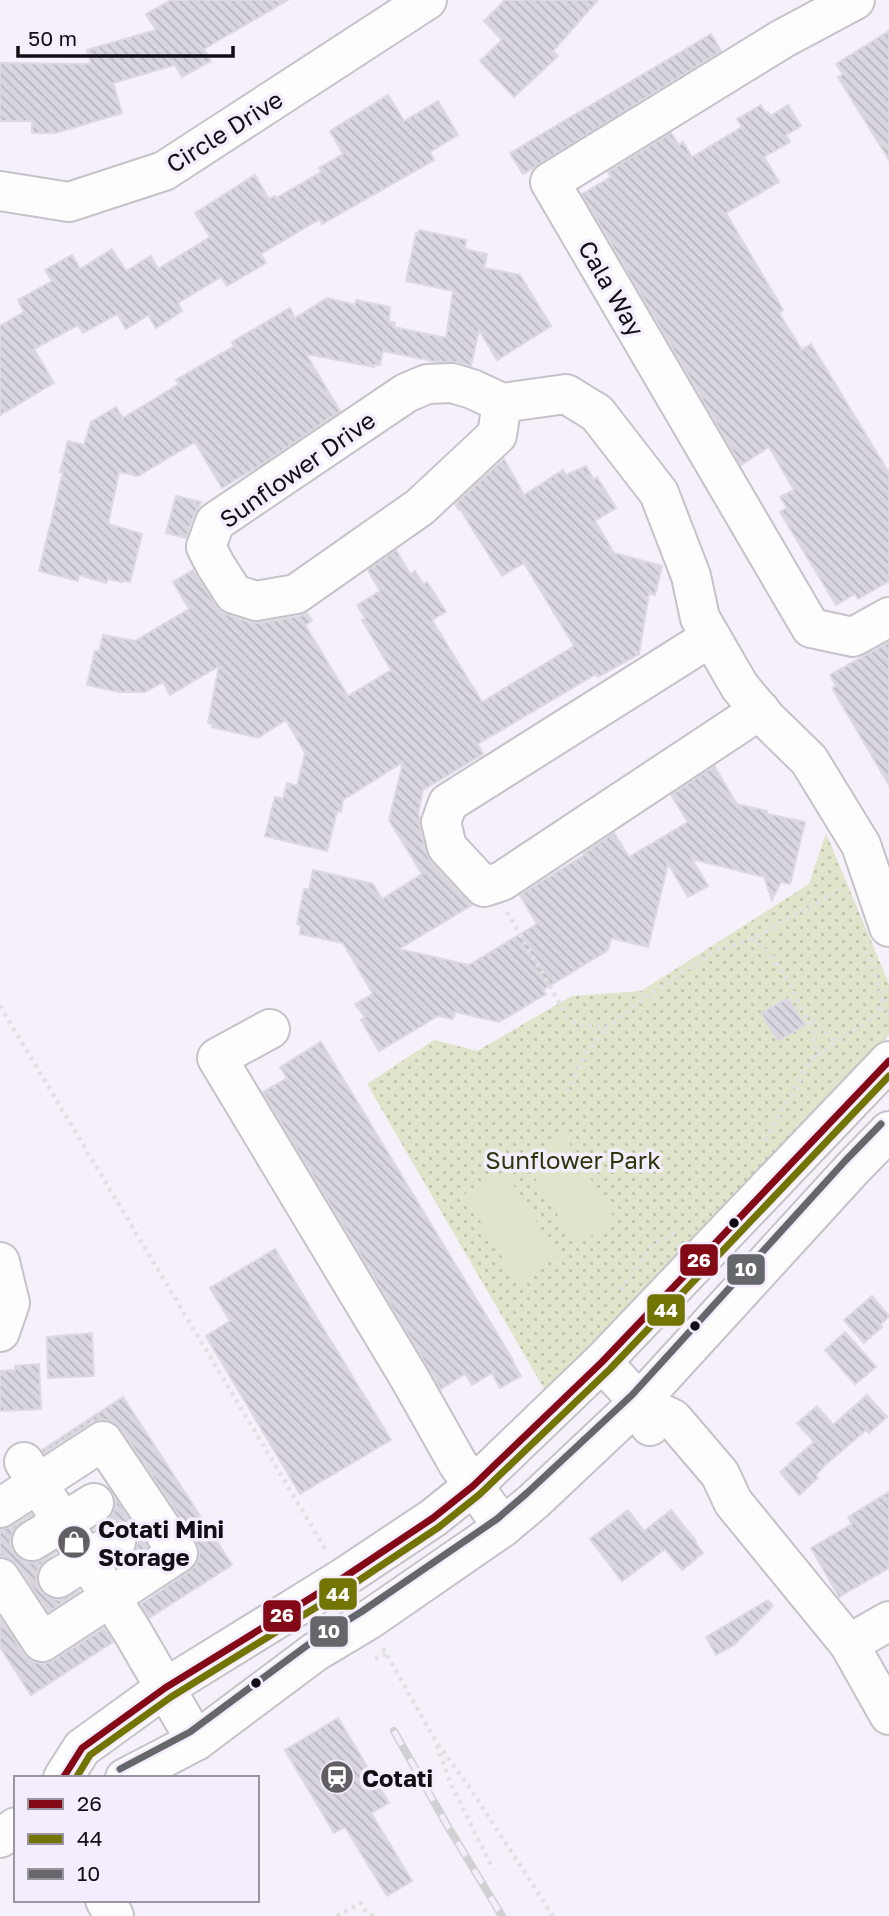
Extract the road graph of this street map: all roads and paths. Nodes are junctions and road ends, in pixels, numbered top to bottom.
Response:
1 (427, 0) edge
2 (855, 0) edge
3 (0, 191) edge
4 (502, 403) junction
5 (889, 617) edge
6 (711, 637) junction
7 (760, 710) junction
8 (838, 880) dead end
9 (493, 884) junction
10 (842, 890) junction
11 (846, 901) dead end
12 (876, 937) edge
13 (752, 939) junction
14 (0, 1006) edge
15 (879, 1009) junction
16 (803, 1011) junction
17 (889, 1013) edge
18 (606, 1028) junction
19 (270, 1029) dead end
20 (836, 1043) junction
21 (816, 1057) junction
22 (889, 1061) edge
23 (568, 1092) dead end
24 (889, 1131) edge
25 (763, 1142) dead end
26 (682, 1227) dead end
27 (0, 1262) edge
28 (615, 1299) dead end
29 (0, 1332) edge
30 (603, 1362) junction
31 (639, 1402) junction
32 (31, 1473) junction
33 (473, 1486) junction
34 (0, 1508) edge
35 (503, 1527) junction
36 (335, 1541) dead end
37 (334, 1563) junction
38 (0, 1578) edge
39 (110, 1597) junction
40 (367, 1621) junction
41 (889, 1621) edge
42 (849, 1644) junction
43 (386, 1654) junction
44 (374, 1659) dead end
45 (165, 1688) junction
46 (889, 1715) edge
47 (435, 1740) junction
48 (196, 1741) junction
49 (64, 1776) edge
50 (129, 1776) edge
51 (493, 1869) dead end
52 (337, 1916) edge
53 (374, 1916) edge
54 (553, 1916) edge

1 - 3 street, Circle Drive
2 - 5 street, Cala Way
4 - 4 street, Sunflower Drive
4 - 6 street
6 - 7 street
6 - 9 street
7 - 9 street
7 - 12 street
8 - 10 path
9 - 18 path
10 - 11 path
10 - 13 path
12 - 15 path
13 - 16 path
13 - 18 path
14 - 37 path
15 - 17 path
15 - 20 path
16 - 20 path
16 - 21 path
18 - 23 path
19 - 33 street
20 - 21 path
21 - 25 path
22 - 30 street
24 - 31 street
26 - 28 path
27 - 29 street
30 - 31 street
30 - 33 street
31 - 35 street
31 - 42 street
32 - 34 street
32 - 39 street
32 - 39 street
33 - 35 street
33 - 37 street
35 - 40 street
36 - 37 path
37 - 45 street
38 - 39 street
39 - 45 street
40 - 43 path
40 - 48 street
41 - 42 street
42 - 46 street
43 - 44 path
43 - 47 path
45 - 48 street
45 - 49 street
47 - 51 path
47 - 54 path
48 - 50 street
52 - 53 path

